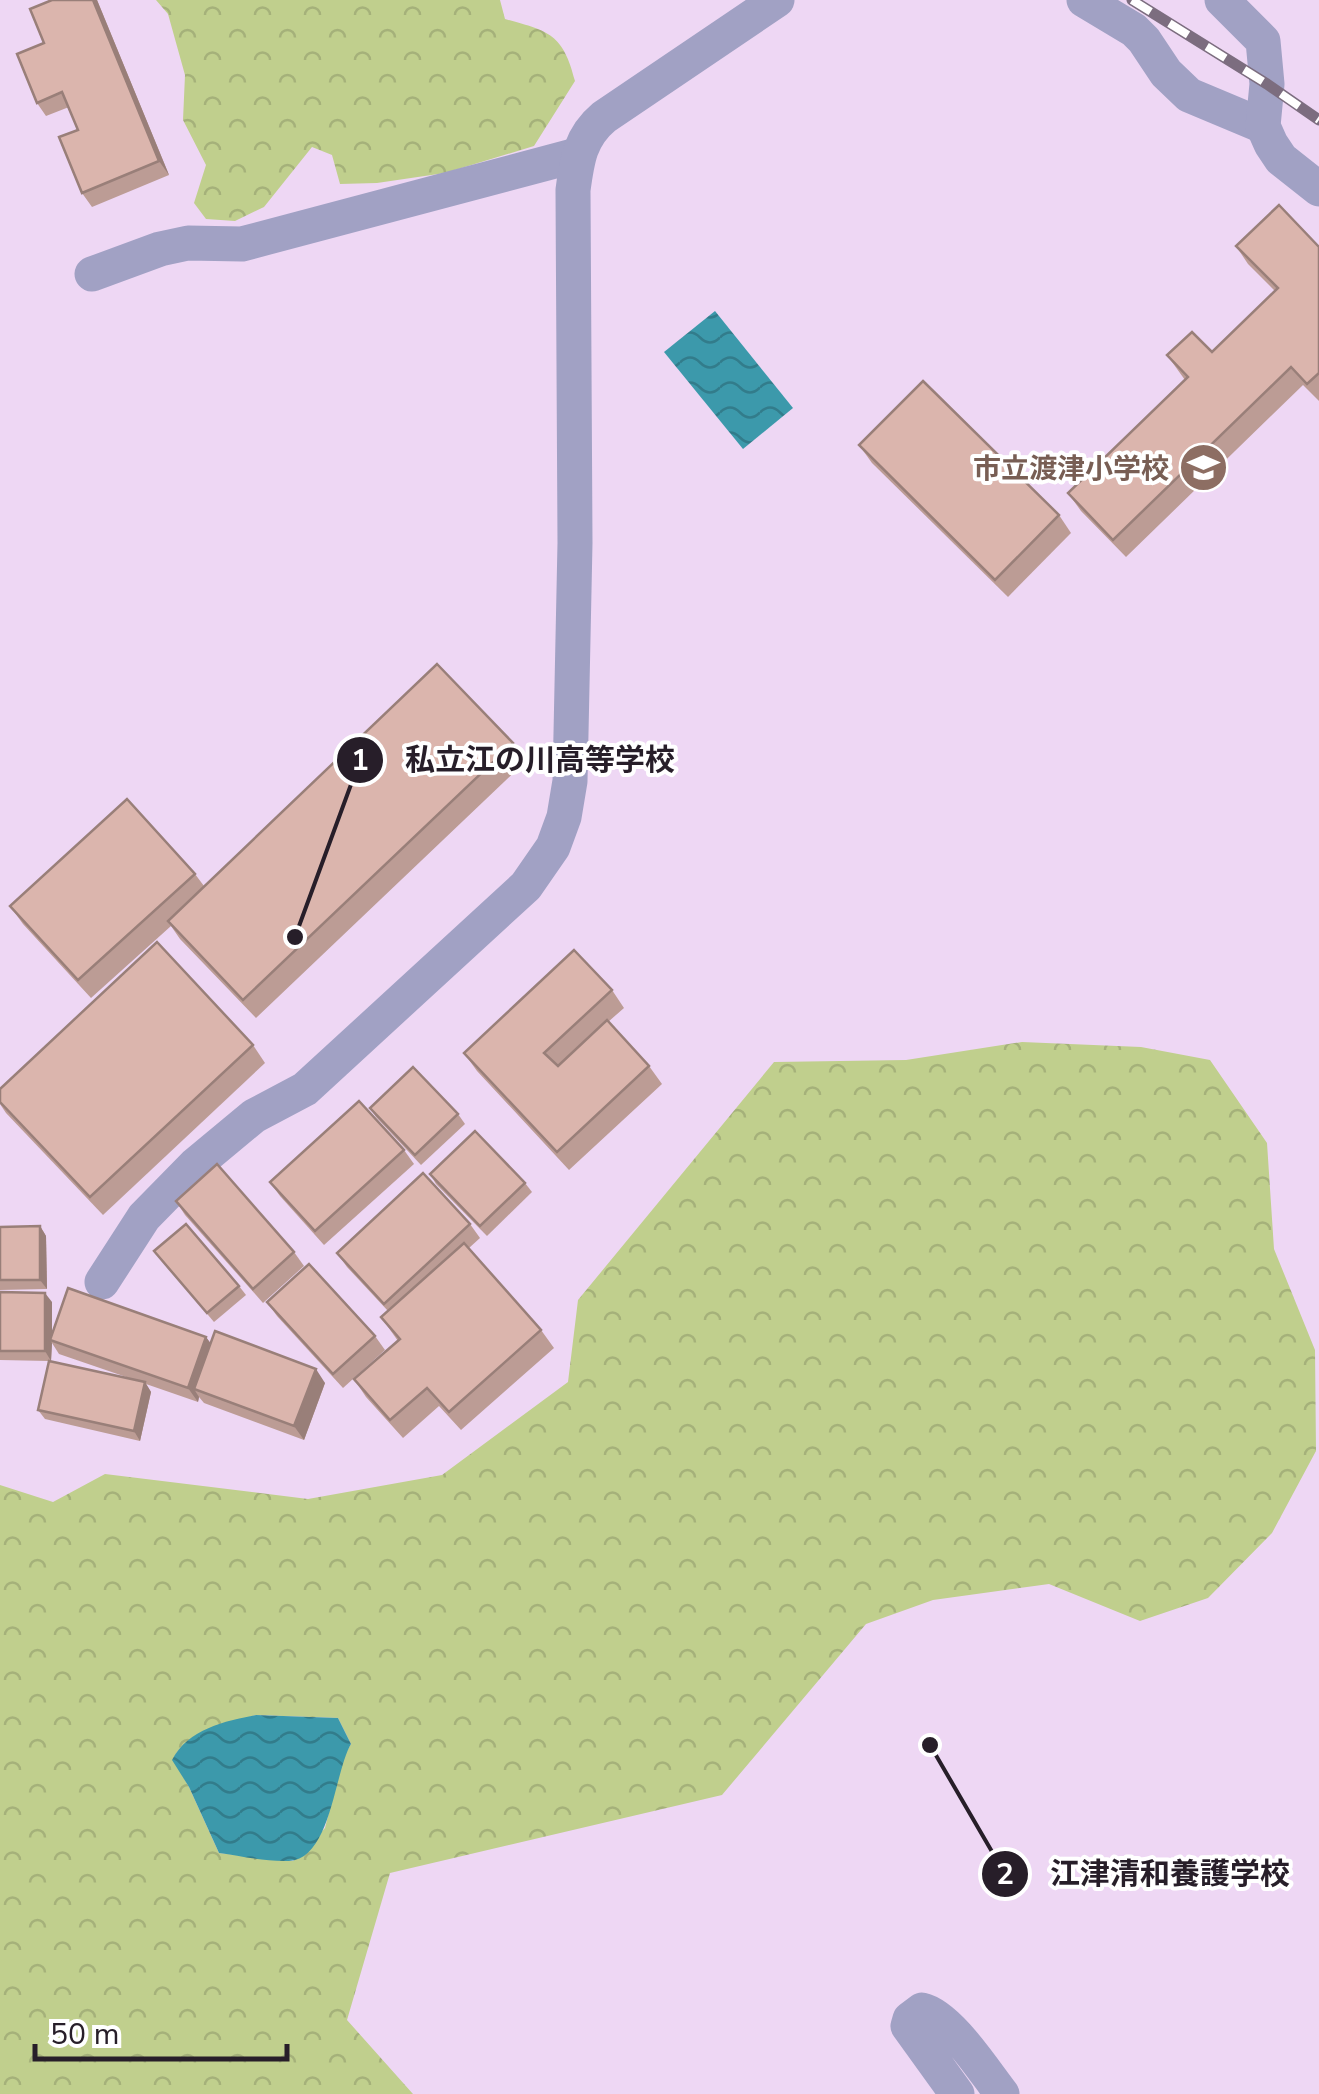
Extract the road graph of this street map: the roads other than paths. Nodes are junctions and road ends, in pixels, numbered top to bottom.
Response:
1 (777, 0) edge
2 (1084, 0) edge
3 (1222, 0) edge
4 (1264, 126) junction
5 (578, 155) junction
6 (1319, 189) edge
7 (92, 274) dead end
8 (102, 1282) dead end
9 (957, 2094) edge
10 (1002, 2094) edge

1 - 5 street
2 - 4 street
3 - 4 street
4 - 6 street
5 - 7 street
5 - 8 street
9 - 10 street

